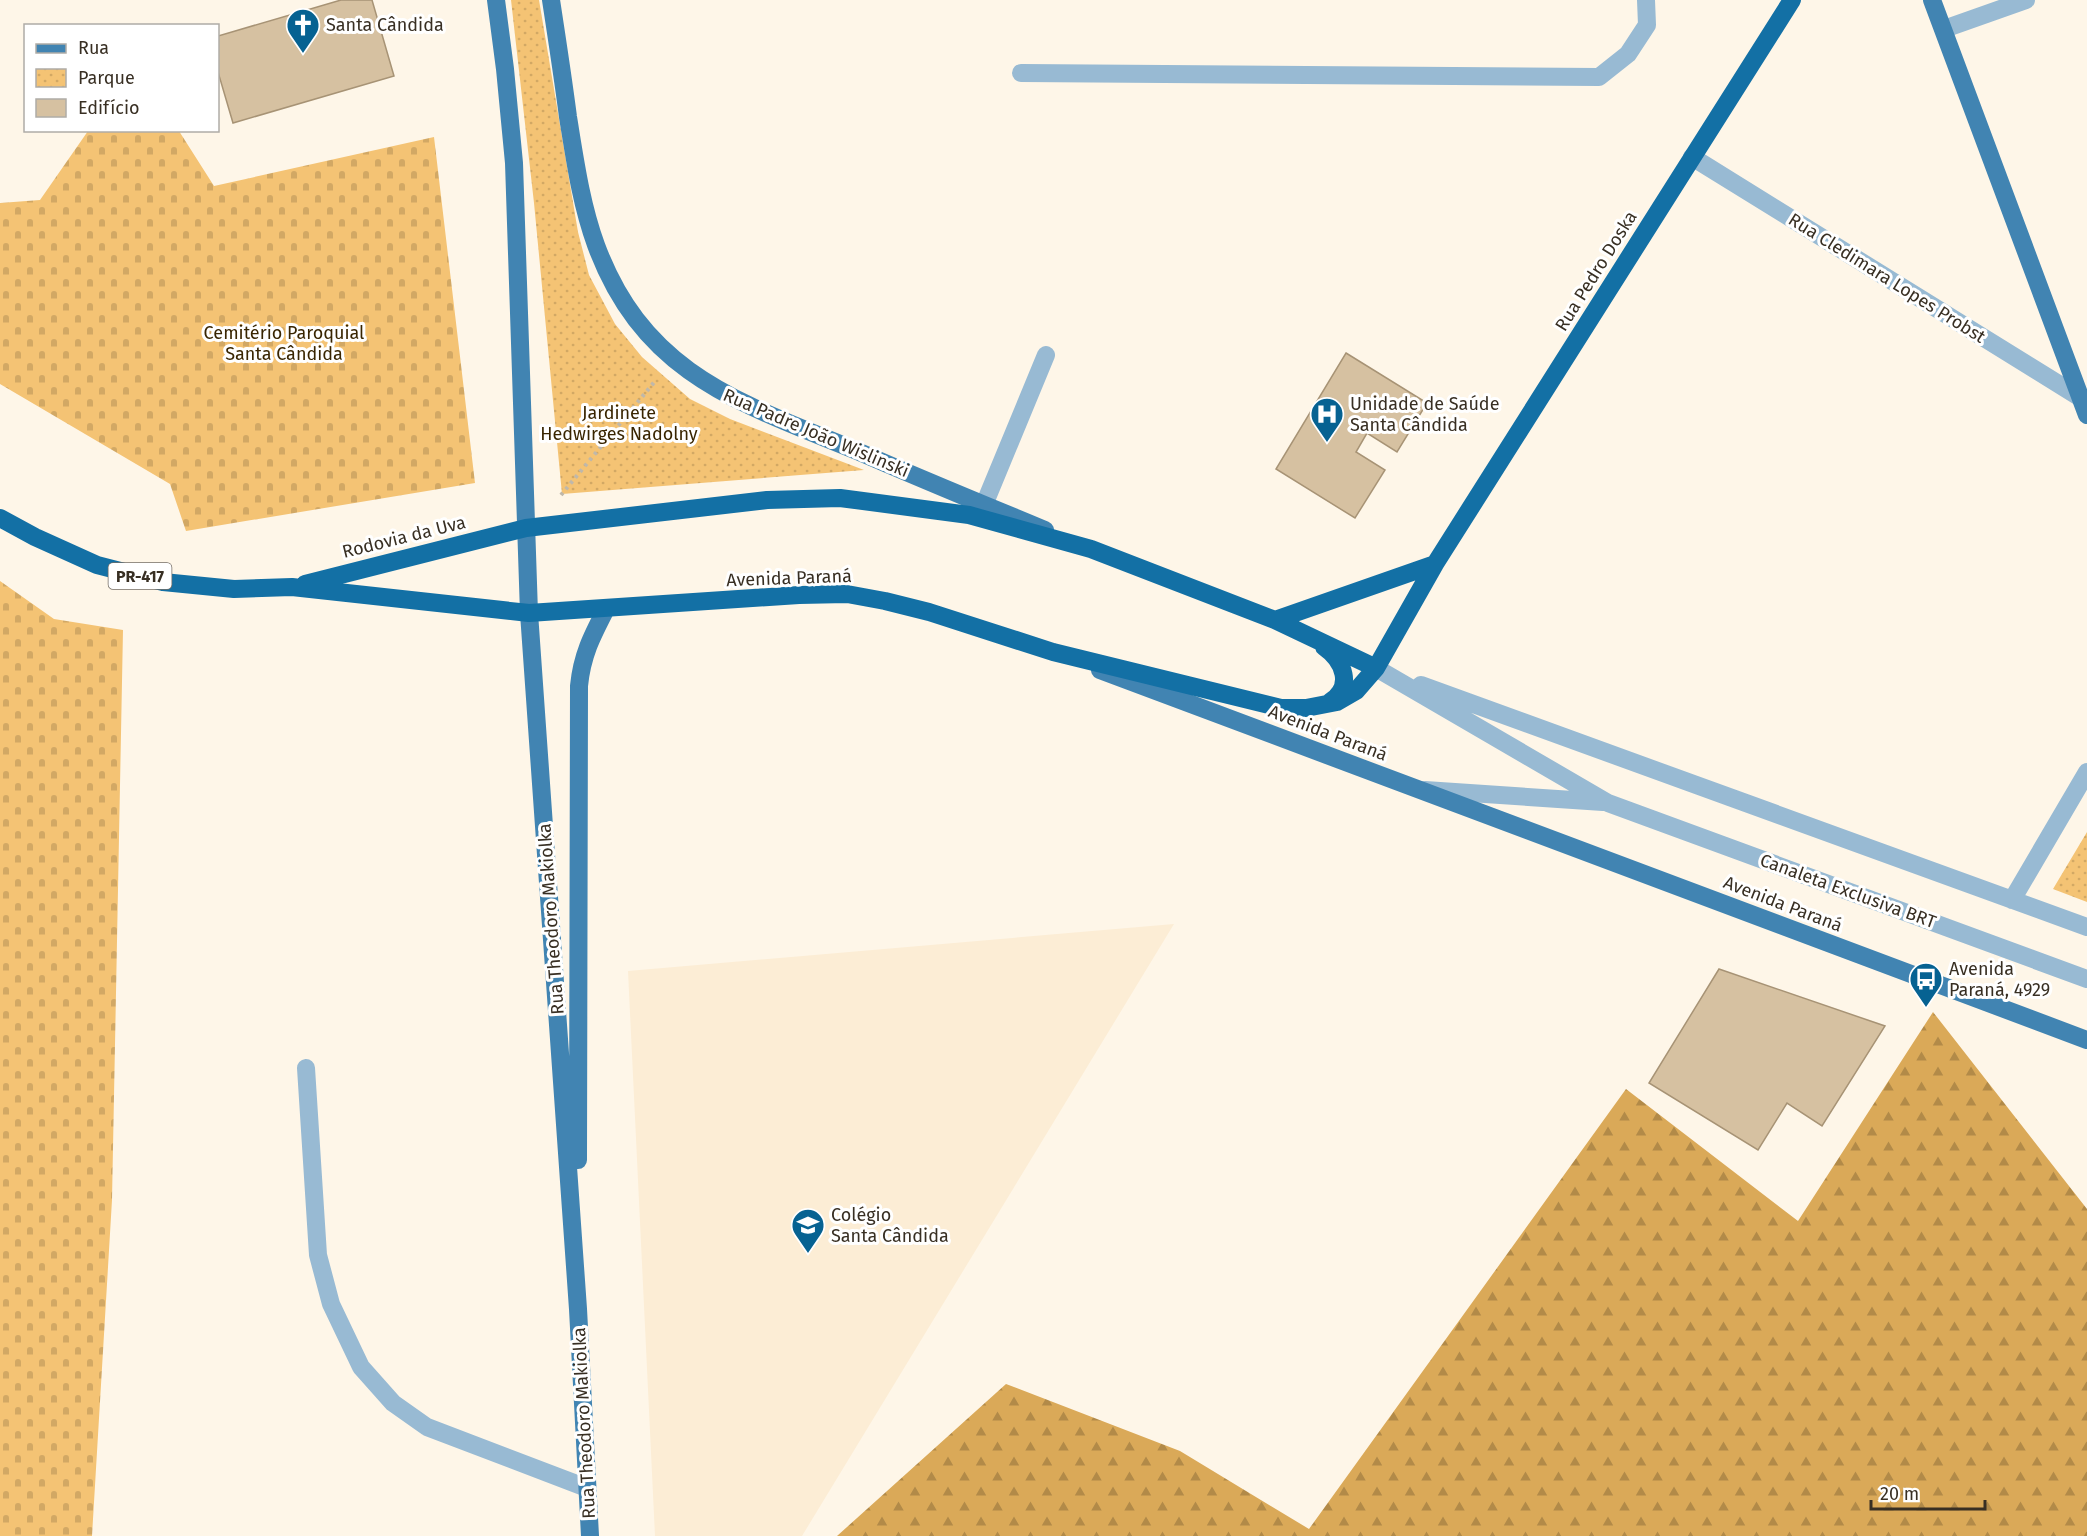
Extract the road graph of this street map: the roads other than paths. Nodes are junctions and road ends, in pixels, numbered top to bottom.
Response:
1 (496, 0) edge
2 (551, 0) edge
3 (1646, 0) edge
4 (1792, 0) edge
5 (1932, 0) edge
6 (2026, 0) edge
7 (1944, 29) junction
8 (1021, 73) dead end
9 (1692, 157) junction
10 (1046, 355) dead end
11 (2084, 406) edge
12 (984, 505) junction
13 (0, 518) edge
14 (526, 528) junction
15 (1091, 549) junction
16 (1435, 564) junction
17 (291, 587) junction
18 (606, 609) junction
19 (529, 614) junction
20 (1275, 620) junction
21 (1306, 635) junction
22 (1053, 652) junction
23 (1376, 668) junction
24 (1326, 705) junction
25 (2087, 772) edge
26 (1417, 789) junction
27 (1608, 803) junction
28 (2012, 900) junction
29 (2087, 927) edge
30 (2087, 979) edge
31 (2087, 1040) edge
32 (306, 1068) dead end
33 (578, 1309) junction
34 (587, 1488) junction
35 (590, 1536) edge

1 - 14 main road
2 - 12 main road, Rua Padre João Wislinski
3 - 8 street
4 - 9 highway, Rua Pedro Doska
5 - 7 main road
6 - 7 street
7 - 11 main road
9 - 11 street, Rua Cledimara Lopes Probst
9 - 16 highway, Rua Pedro Doska
10 - 12 street
12 - 15 main road, Rua Padre João Wislinski
13 - 17 highway, Rodovia da Uva / PR-417
14 - 15 highway
14 - 17 highway, Rodovia da Uva / PR-417
14 - 19 main road, Rua Theodoro Makiolka
15 - 20 highway
16 - 20 highway
16 - 23 highway, Rua Pedro Doska
17 - 19 highway, Rodovia da Uva / PR-417
18 - 19 highway, Avenida Paraná
18 - 22 highway, Avenida Paraná
18 - 33 main road, Rua Theodoro Makiolka
19 - 33 main road, Rua Theodoro Makiolka
20 - 21 highway
21 - 23 highway
21 - 24 highway
22 - 24 highway
22 - 26 main road, Avenida Paraná
23 - 24 highway, Rua Pedro Doska
23 - 27 street, Canaleta Exclusiva BRT
23 - 28 street
25 - 28 street
26 - 27 street, Canaleta Exclusiva BRT
26 - 31 main road, Avenida Paraná
27 - 30 street, Canaleta Exclusiva BRT
28 - 29 street
32 - 34 street
33 - 34 main road, Rua Theodoro Makiolka
34 - 35 main road, Rua Theodoro Makiolka

